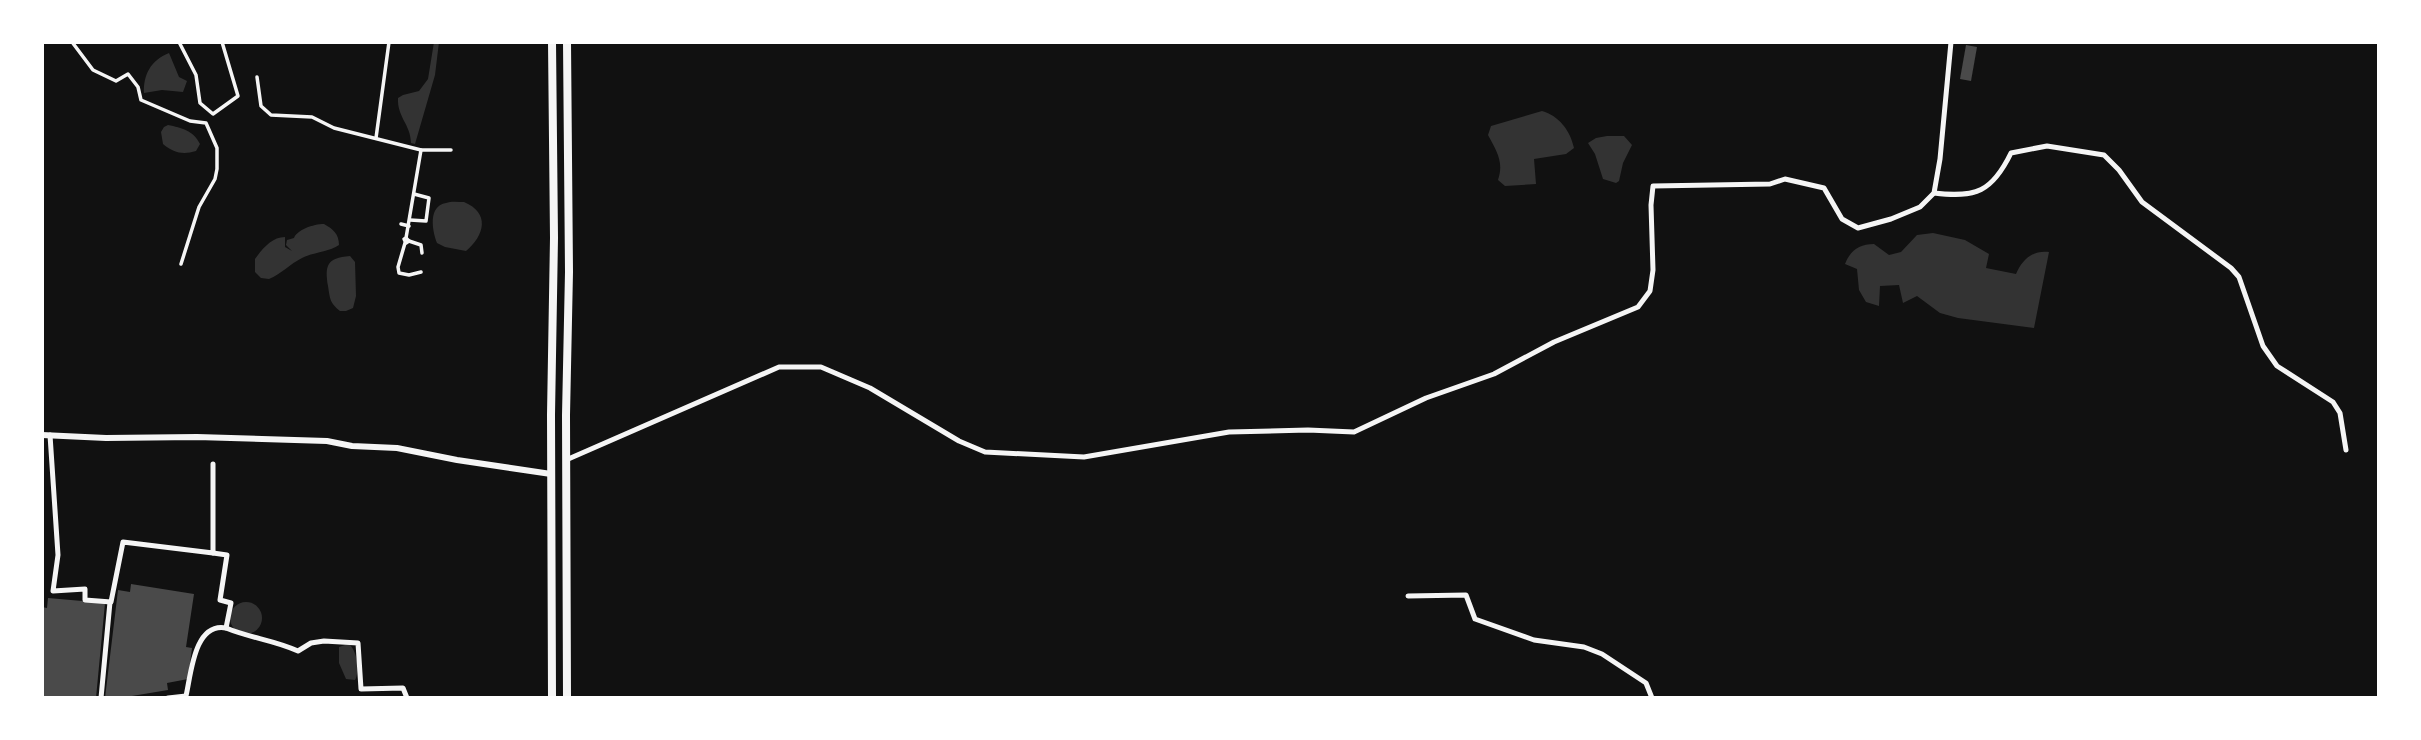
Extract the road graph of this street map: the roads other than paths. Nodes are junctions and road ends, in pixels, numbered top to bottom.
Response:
1 (72, 42) edge
2 (179, 42) edge
3 (222, 42) edge
4 (389, 42) edge
5 (1951, 42) edge
6 (552, 45) edge
7 (567, 45) edge
8 (257, 76) dead end
9 (376, 138) junction
10 (421, 150) junction
11 (451, 150) dead end
12 (414, 194) junction
13 (1934, 194) junction
14 (413, 208) junction
15 (405, 209) dead end
16 (410, 220) junction
17 (401, 224) dead end
18 (409, 226) junction
19 (397, 239) dead end
20 (406, 240) junction
21 (422, 253) dead end
22 (181, 264) dead end
23 (421, 272) dead end
24 (46, 435) edge
25 (2346, 450) dead end
26 (566, 460) junction
27 (213, 464) dead end
28 (551, 474) junction
29 (213, 553) junction
30 (1408, 596) dead end
31 (110, 602) junction
32 (226, 628) junction
33 (101, 698) edge
34 (168, 698) edge
35 (407, 698) edge
36 (552, 698) edge
37 (568, 698) edge
38 (1652, 698) edge

1 - 22 street
2 - 3 street
4 - 9 street
5 - 13 street
6 - 7 highway
6 - 28 highway
7 - 26 highway
8 - 9 street
9 - 10 street
10 - 11 street
10 - 12 street
12 - 14 street
12 - 16 street
13 - 25 street
13 - 26 street
14 - 15 street
14 - 16 street
16 - 18 street
17 - 18 street
18 - 20 street
19 - 20 street
20 - 21 street
20 - 23 street
24 - 28 street
24 - 31 street
26 - 37 highway
27 - 29 street
28 - 36 highway
29 - 31 street
29 - 32 street
30 - 38 street
31 - 33 street
32 - 34 street
32 - 35 street

